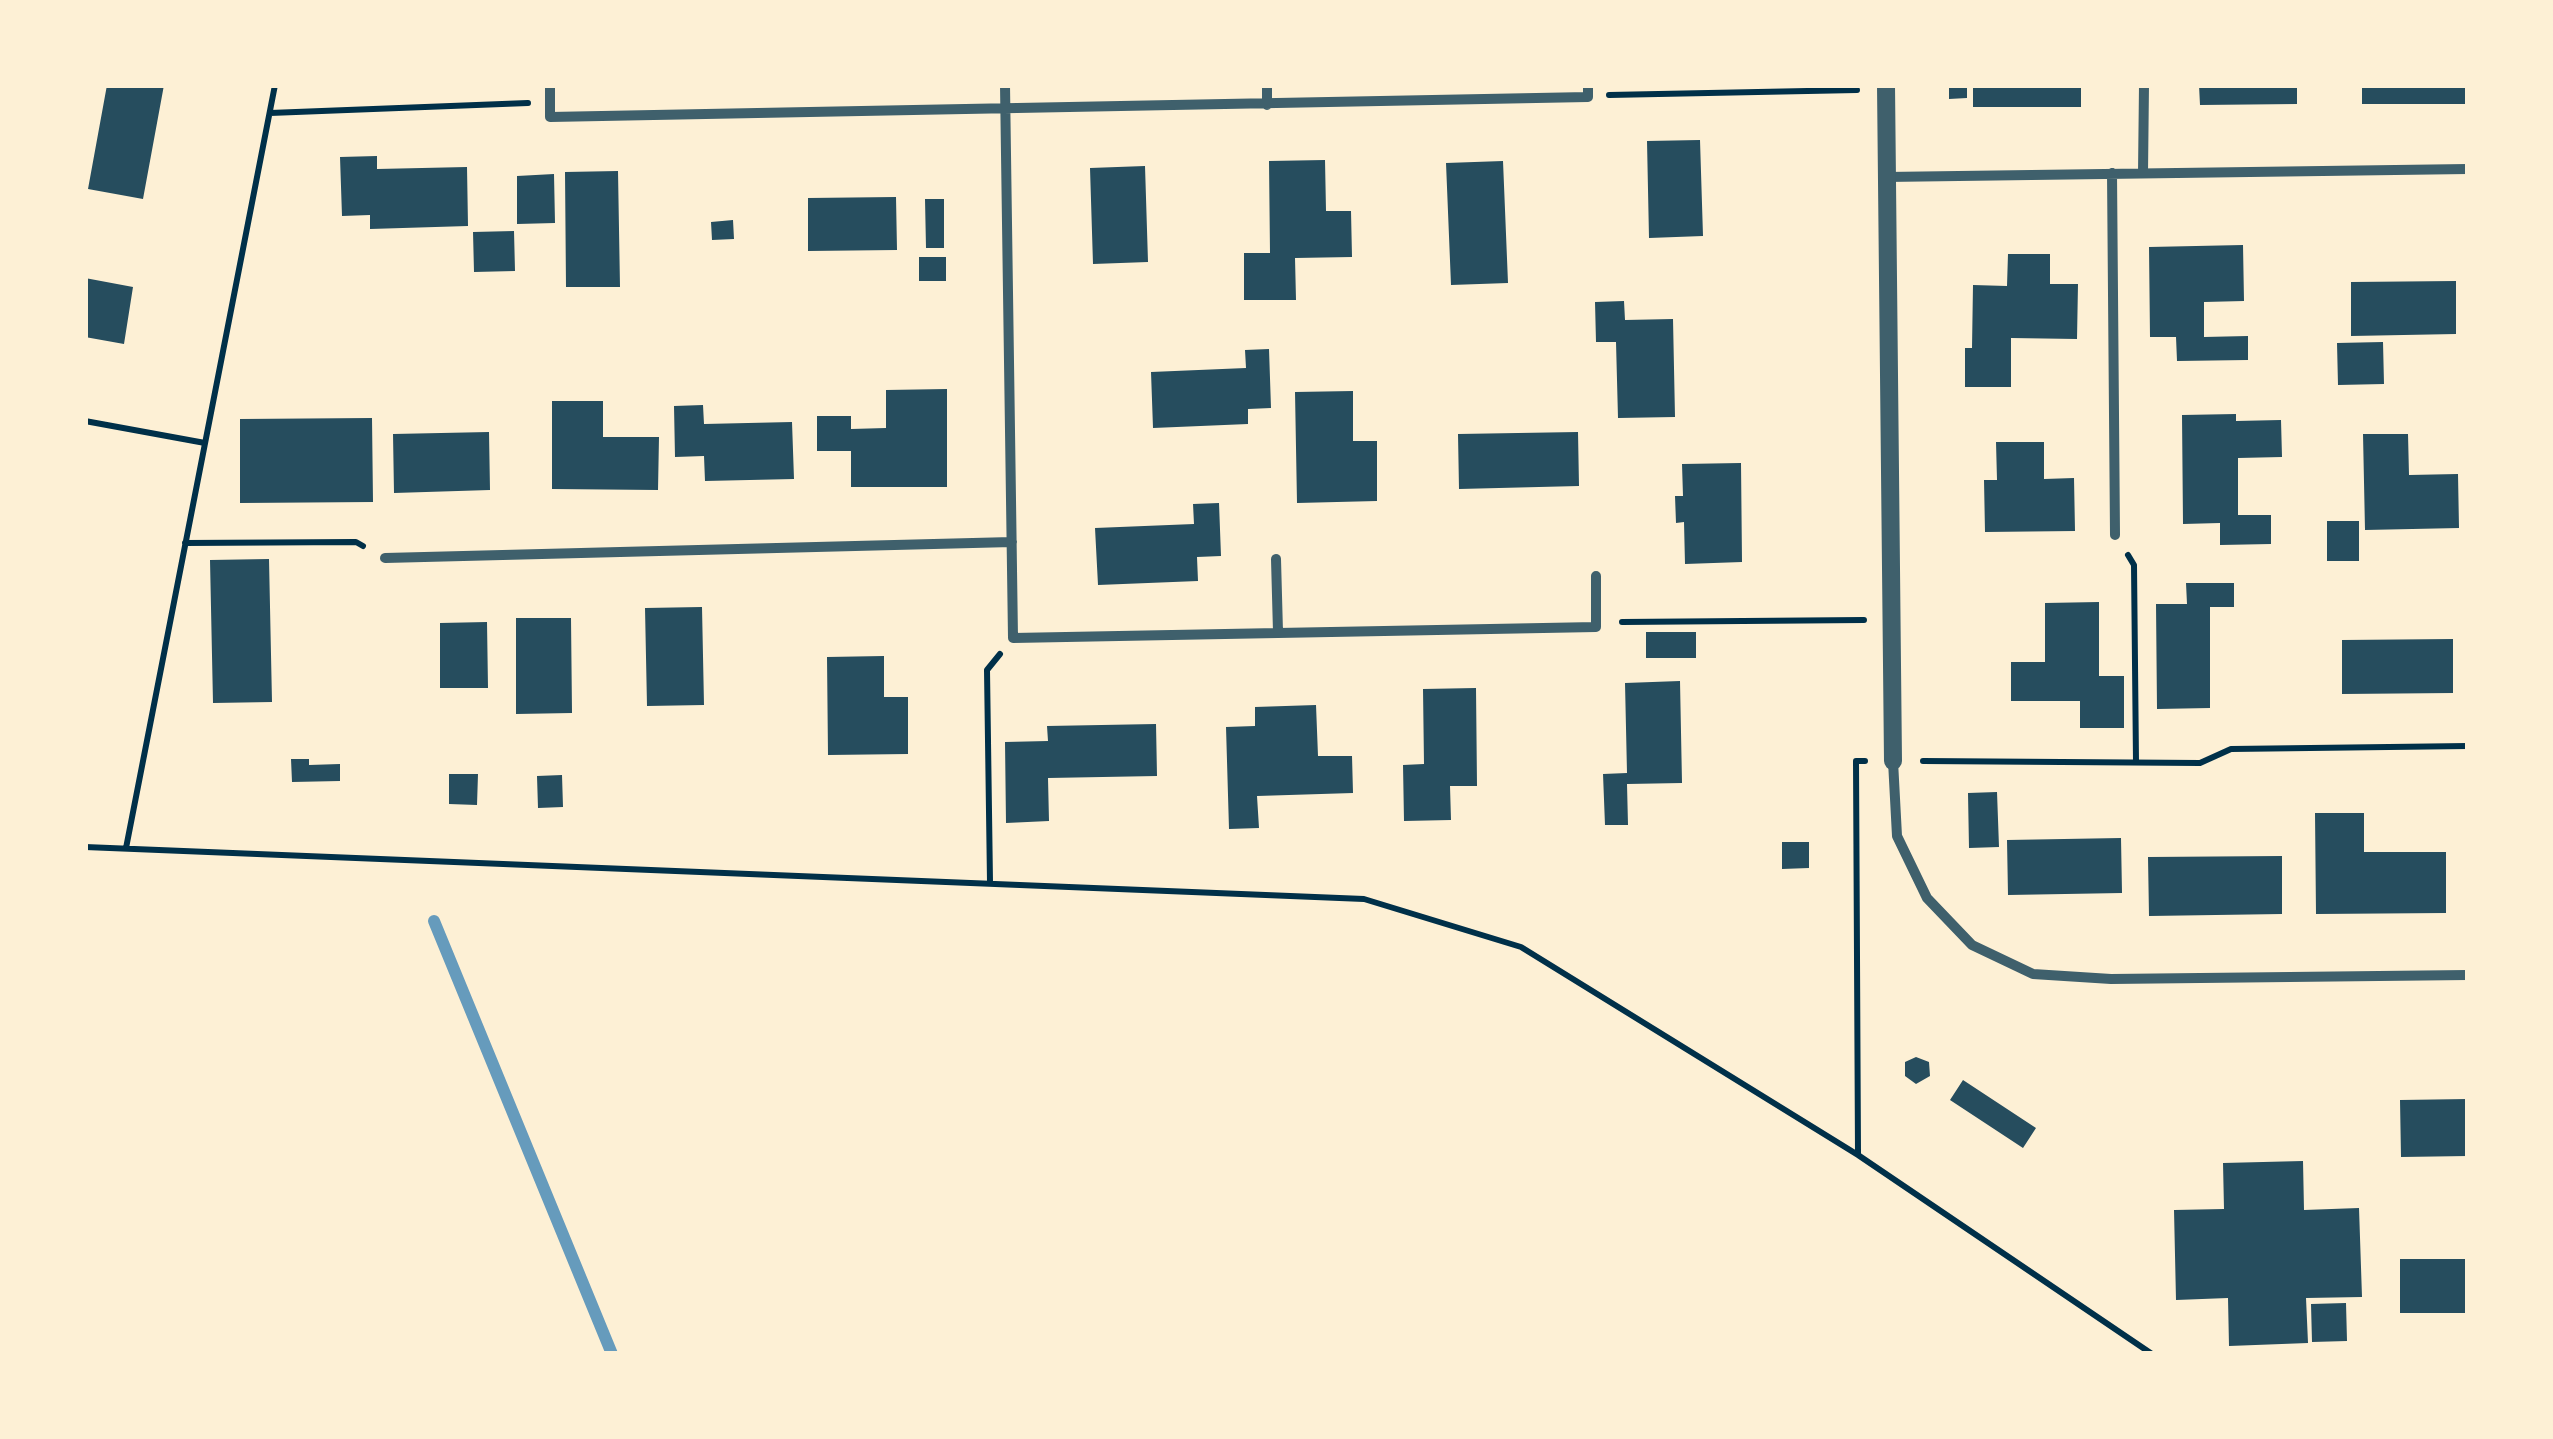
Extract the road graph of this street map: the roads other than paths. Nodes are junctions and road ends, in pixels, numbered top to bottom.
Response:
1 (550, 85) edge
2 (1004, 85) edge
3 (1267, 85) edge
4 (2144, 85) edge
5 (1886, 88) edge
6 (1588, 91) edge
7 (1268, 104) junction
8 (1005, 110) junction
9 (2468, 169) edge
10 (2112, 173) junction
11 (2144, 173) junction
12 (1886, 177) junction
13 (2115, 535) road end
14 (1012, 542) junction
15 (385, 558) road end
16 (1276, 559) dead end
17 (1596, 576) dead end
18 (1278, 632) junction
19 (1893, 761) joint
20 (2468, 976) edge

1 - 8 street
2 - 8 street
3 - 7 street
4 - 11 street
5 - 12 street
6 - 7 street
7 - 8 street
8 - 14 street
9 - 11 street
10 - 11 street
10 - 12 street
10 - 13 street
12 - 19 street
14 - 15 street
14 - 18 street
16 - 18 street
17 - 18 street
19 - 20 street

